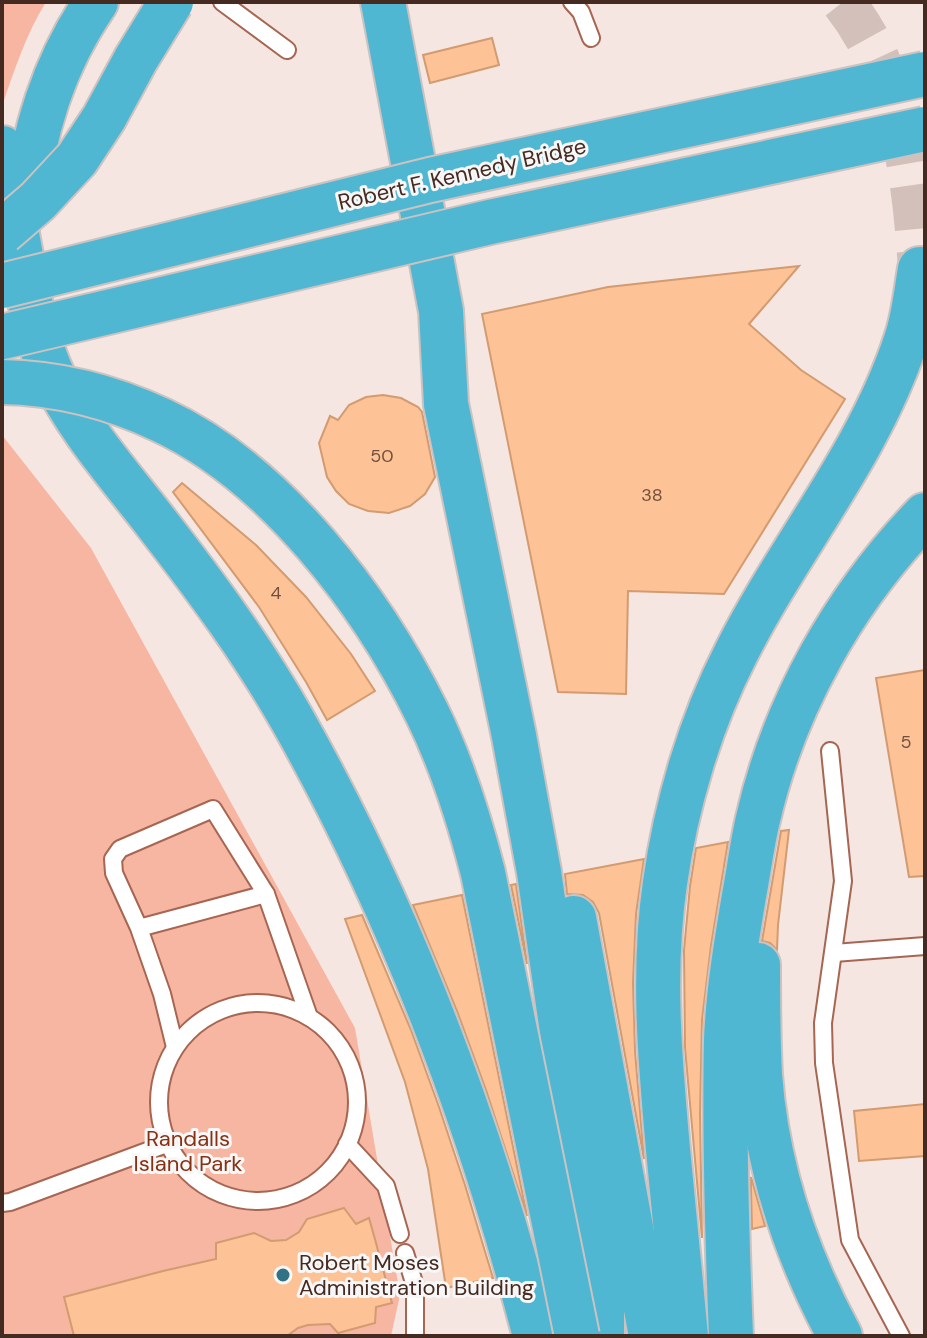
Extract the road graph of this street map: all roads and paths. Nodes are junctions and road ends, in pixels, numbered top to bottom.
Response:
1 (96, 2) edge
2 (171, 2) edge
3 (222, 2) edge
4 (383, 2) edge
5 (572, 2) edge
6 (591, 38) dead end
7 (287, 50) dead end
8 (925, 74) edge
9 (925, 129) edge
10 (18, 148) edge
11 (2, 232) edge
12 (923, 273) edge
13 (16, 295) edge
14 (2, 337) edge
15 (2, 382) edge
16 (925, 515) edge
17 (526, 733) junction
18 (830, 751) dead end
19 (758, 819) junction
20 (266, 894) junction
21 (139, 928) junction
22 (925, 946) edge
23 (834, 953) junction
24 (309, 1017) junction
25 (175, 1047) junction
26 (169, 1143) junction
27 (347, 1144) junction
28 (2, 1203) edge
29 (400, 1234) dead end
30 (405, 1253) dead end
31 (415, 1336) edge
32 (535, 1336) edge
33 (577, 1336) edge
34 (602, 1336) edge
35 (651, 1336) edge
36 (686, 1336) edge
37 (731, 1336) edge
38 (840, 1336) edge
39 (901, 1336) edge

1 - 10 highway
2 - 11 highway, bridge
3 - 7 lane
4 - 17 highway
5 - 6 lane
8 - 13 highway, Robert F. Kennedy Bridge, bridge
9 - 14 highway, bridge
10 - 13 highway
12 - 36 highway
13 - 32 highway
15 - 33 highway, bridge
16 - 19 highway
17 - 34 highway
17 - 35 highway
18 - 23 lane
19 - 37 highway
19 - 38 highway
20 - 21 lane
20 - 21 lane
20 - 24 lane
21 - 25 lane
22 - 23 lane
23 - 39 lane
24 - 25 lane
24 - 27 lane
25 - 26 lane
26 - 27 lane
26 - 28 lane
27 - 29 lane
30 - 31 lane

